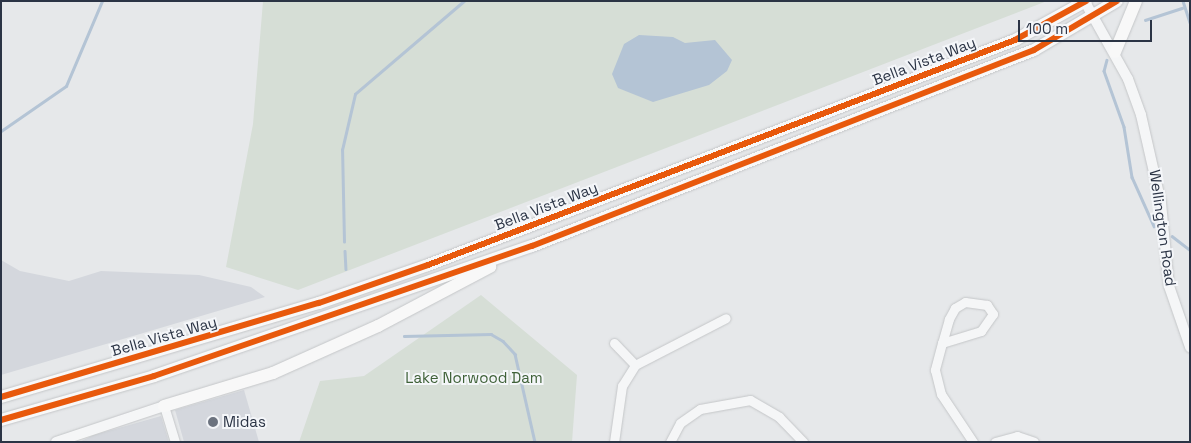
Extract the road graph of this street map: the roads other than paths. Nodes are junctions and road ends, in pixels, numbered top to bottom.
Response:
1 (1117, 1) edge
2 (1136, 1) edge
3 (1086, 2) edge
4 (1094, 17) junction
5 (1115, 52) junction
6 (532, 246) junction
7 (726, 318) dead end
8 (614, 343) dead end
9 (942, 343) junction
10 (1190, 347) edge
11 (635, 366) junction
12 (5, 395) edge
13 (164, 406) junction
14 (1, 420) edge
15 (56, 442) edge
16 (175, 442) edge
17 (614, 442) edge
18 (670, 442) edge
19 (803, 442) edge
20 (973, 442) edge
21 (995, 442) edge
22 (1034, 442) edge

1 - 4 main road, Bella Vista Way
2 - 5 main road
3 - 4 street, Wellington Road
3 - 12 main road, Bella Vista Way
4 - 5 street, Wellington Road
4 - 6 main road, Bella Vista Way
5 - 10 street, Wellington Road
6 - 13 main road
6 - 14 main road, Bella Vista Way
7 - 11 street
8 - 11 street
9 - 9 street
9 - 20 street
11 - 17 street
13 - 15 street
13 - 16 street
18 - 19 street
21 - 22 street

